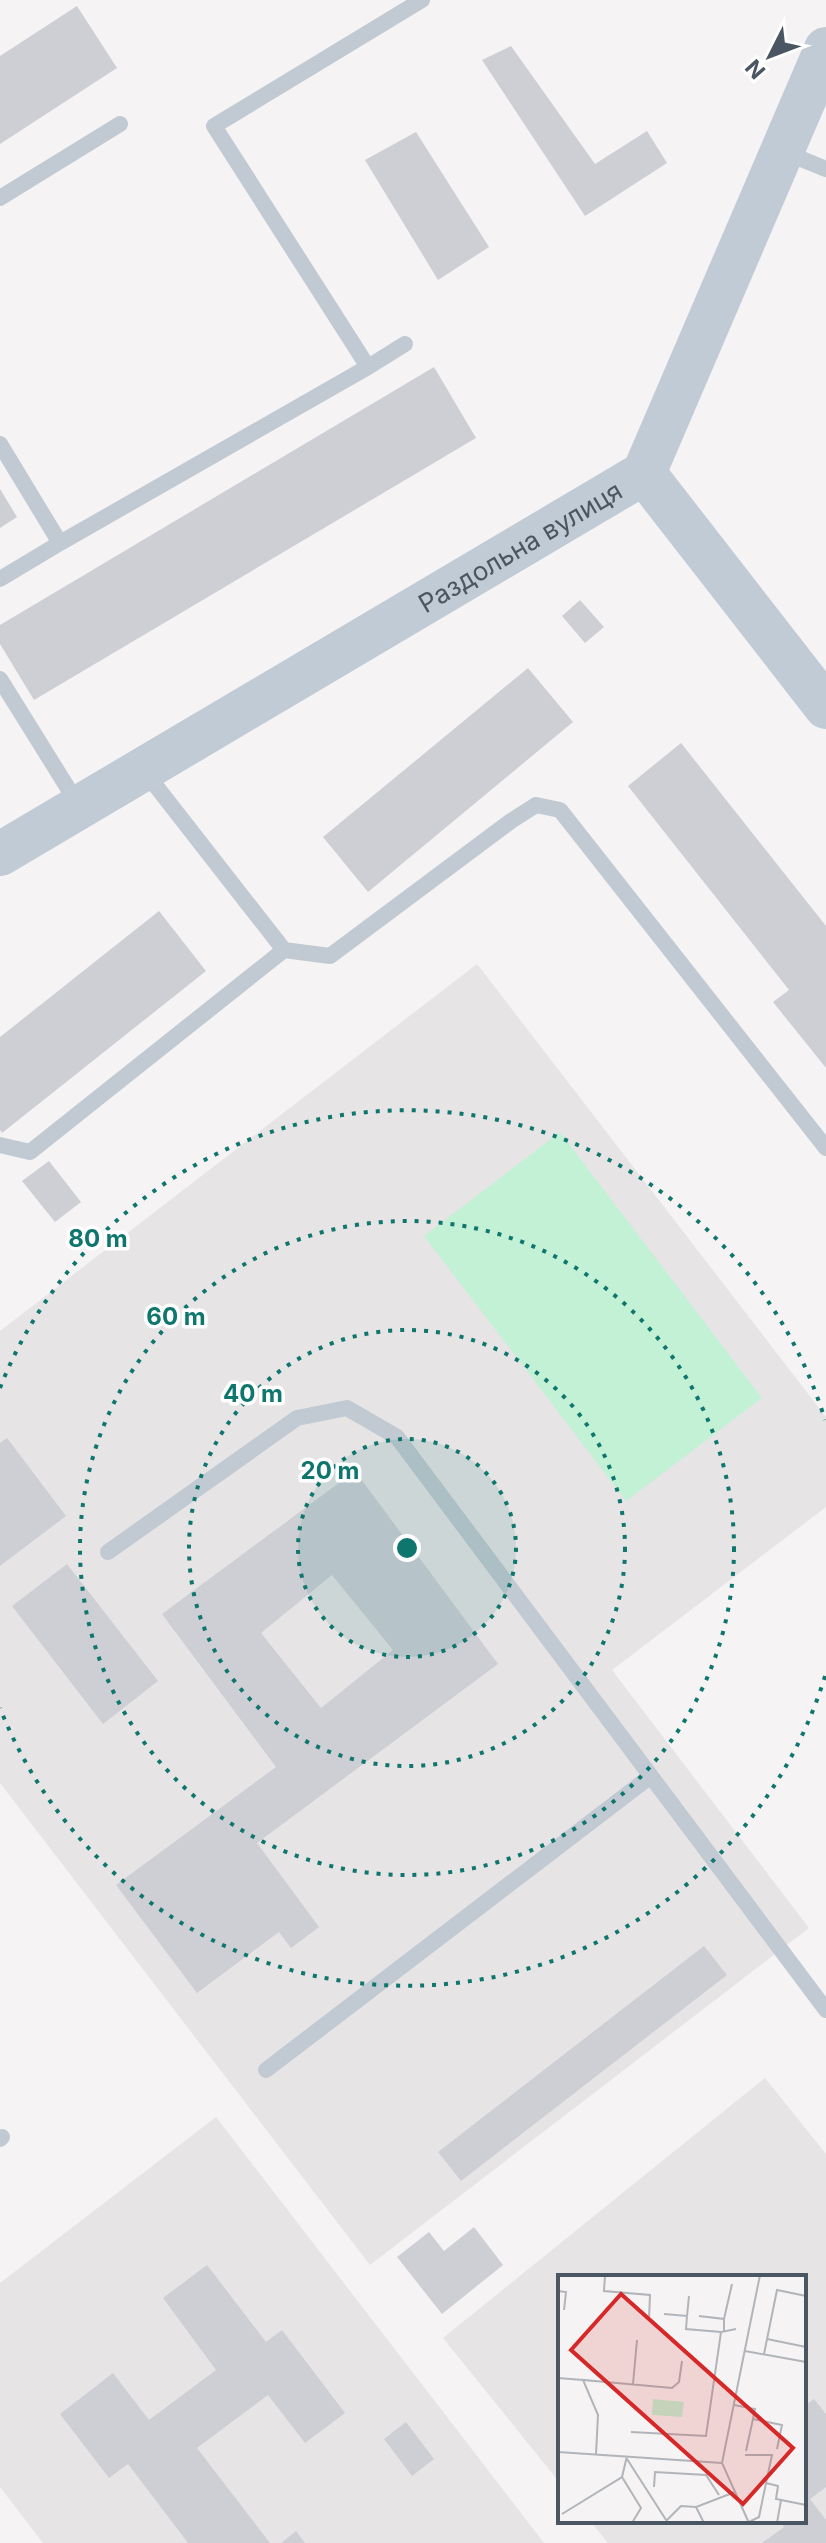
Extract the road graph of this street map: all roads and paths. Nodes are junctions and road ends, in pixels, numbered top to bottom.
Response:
1 (422, 0) edge
2 (826, 49) edge
3 (120, 124) dead end
4 (782, 152) junction
5 (826, 169) edge
6 (0, 198) edge
7 (405, 344) dead end
8 (368, 367) junction
9 (0, 444) edge
10 (644, 473) junction
11 (60, 543) junction
12 (0, 579) edge
13 (0, 679) edge
14 (826, 707) edge
15 (143, 769) junction
16 (80, 807) junction
17 (0, 854) edge
18 (284, 950) junction
19 (0, 1145) edge
20 (826, 1148) edge
21 (108, 1552) dead end
22 (651, 1776) junction
23 (826, 2010) edge
24 (266, 2070) dead end

1 - 8 lane
2 - 4 street, Раздольна вулиця
3 - 6 lane
4 - 5 lane
4 - 10 street, Раздольна вулиця
7 - 8 lane
8 - 11 lane
9 - 11 lane
10 - 14 street
10 - 15 street, Раздольна вулиця
11 - 12 lane
13 - 16 lane
15 - 16 street, Раздольна вулиця
15 - 18 lane
16 - 17 street, Раздольна вулиця
18 - 19 lane
18 - 20 lane
21 - 22 lane
22 - 23 lane
22 - 24 lane

